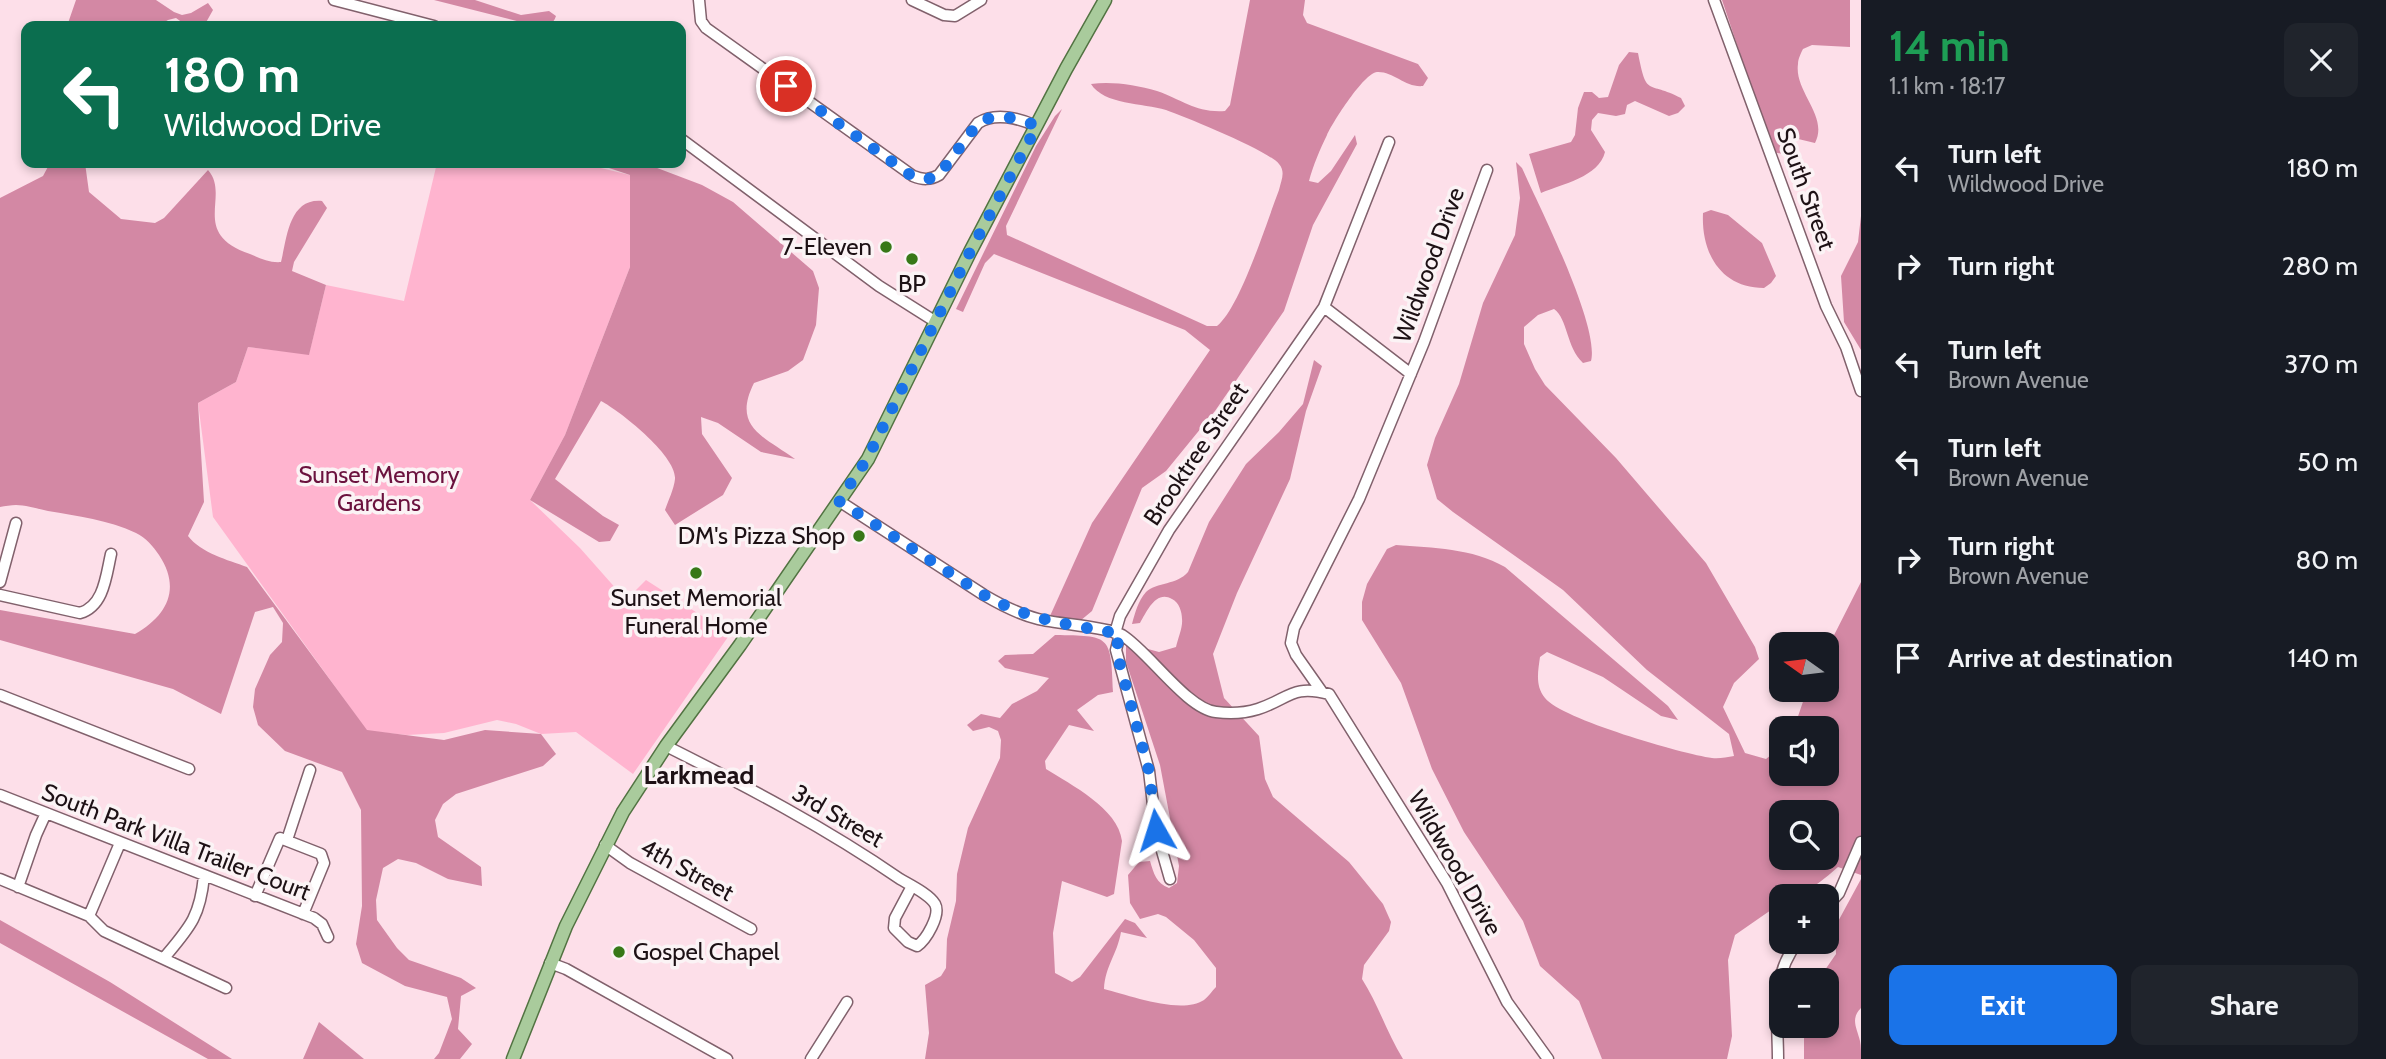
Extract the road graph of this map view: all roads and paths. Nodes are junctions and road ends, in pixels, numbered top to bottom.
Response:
1 (334, 0) edge
2 (699, 0) edge
3 (912, 0) edge
4 (981, 0) edge
5 (1105, 0) edge
6 (1714, 0) edge
7 (415, 21) edge
8 (1037, 126) junction
9 (1389, 142) dead end
10 (686, 143) edge
11 (1487, 170) dead end
12 (1324, 307) junction
13 (936, 322) junction
14 (1410, 374) junction
15 (1861, 391) edge
16 (839, 501) junction
17 (16, 523) dead end
18 (111, 554) dead end
19 (0, 582) edge
20 (0, 595) edge
21 (1118, 633) junction
22 (1322, 692) junction
23 (0, 695) edge
24 (666, 746) junction
25 (189, 769) dead end
26 (310, 770) dead end
27 (0, 795) edge
28 (46, 813) junction
29 (287, 840) junction
30 (1861, 842) edge
31 (120, 843) junction
32 (605, 845) junction
33 (204, 876) junction
34 (0, 879) edge
35 (1170, 879) dead end
36 (912, 886) junction
37 (18, 887) junction
38 (1839, 893) edge
39 (255, 896) junction
40 (303, 914) junction
41 (89, 916) junction
42 (751, 929) dead end
43 (328, 937) dead end
44 (1788, 954) edge
45 (164, 958) junction
46 (550, 963) junction
47 (226, 988) dead end
48 (847, 1002) dead end
49 (513, 1059) edge
50 (727, 1059) edge
51 (811, 1059) edge
52 (1548, 1059) edge
53 (1778, 1059) edge

1 - 7 street
2 - 8 street
3 - 4 street
5 - 8 main road
6 - 15 street, South Street
8 - 13 main road
9 - 12 street
10 - 13 street
11 - 14 street, Wildwood Drive
12 - 14 street, Wildwood Drive
12 - 21 street, Brooktree Street
13 - 16 main road
14 - 22 street, Wildwood Drive
16 - 21 street
16 - 24 main road
17 - 19 street
18 - 20 street
21 - 22 street
21 - 35 street
22 - 52 street, Wildwood Drive
23 - 25 street
24 - 32 main road
24 - 36 street, 3rd Street
26 - 29 street
27 - 28 street, South Park Villa Trailer Court
28 - 31 street, South Park Villa Trailer Court
28 - 37 street
29 - 39 street
29 - 40 street
30 - 38 street
31 - 33 street, South Park Villa Trailer Court
31 - 41 street
32 - 42 street, 4th Street
32 - 46 main road
33 - 39 street, South Park Villa Trailer Court
33 - 45 street
34 - 37 street
36 - 36 street, 3rd Street
37 - 41 street
39 - 40 street, South Park Villa Trailer Court
40 - 43 street, South Park Villa Trailer Court
41 - 45 street
44 - 53 street
45 - 47 street
46 - 49 main road
46 - 50 street
48 - 51 street

